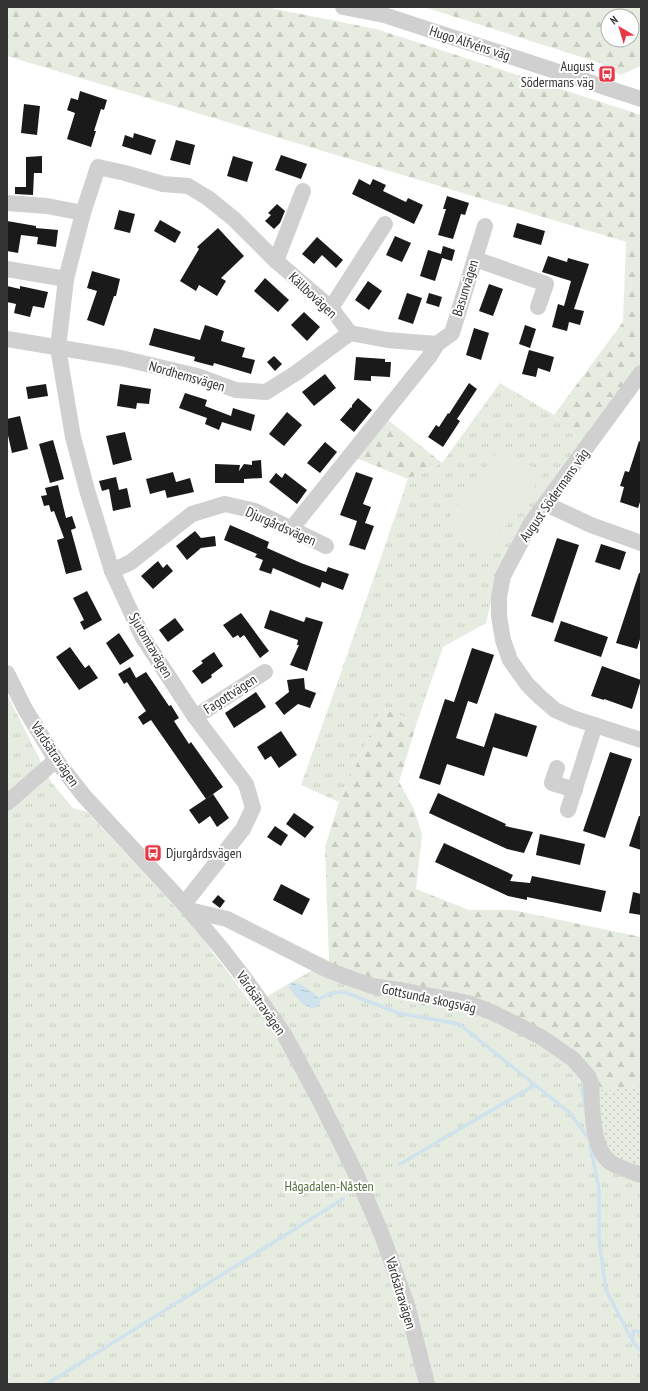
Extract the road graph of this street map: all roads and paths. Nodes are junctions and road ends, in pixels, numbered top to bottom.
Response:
1 (343, 7) edge
2 (385, 11) edge
3 (641, 99) edge
4 (303, 192) dead end
5 (7, 203) edge
6 (83, 213) junction
7 (385, 224) dead end
8 (485, 226) dead end
9 (475, 259) junction
10 (276, 261) junction
11 (7, 269) edge
12 (66, 278) junction
13 (538, 307) dead end
14 (331, 308) junction
15 (350, 333) junction
16 (7, 339) edge
17 (437, 344) junction
18 (58, 348) junction
19 (641, 374) edge
20 (546, 504) junction
21 (292, 528) junction
22 (641, 543) edge
23 (326, 546) dead end
24 (112, 571) junction
25 (265, 672) dead end
26 (7, 673) edge
27 (195, 717) junction
28 (595, 725) junction
29 (641, 740) edge
30 (56, 760) junction
31 (557, 768) dead end
32 (575, 790) junction
33 (7, 803) edge
34 (568, 810) dead end
35 (186, 907) junction
36 (641, 1175) edge
37 (427, 1384) edge

1 - 2 street, Hugo Alfvéns väg
2 - 3 street, Hugo Alfvéns väg
4 - 10 street
5 - 6 street
6 - 10 street, Källbovägen
6 - 12 street, Källbovägen
7 - 14 street
8 - 9 street, Basunvägen
9 - 13 street
9 - 17 street, Basunvägen
10 - 14 street, Källbovägen
11 - 12 street
12 - 18 street, Källbovägen
14 - 15 street, Källbovägen
15 - 17 street
15 - 18 street, Nordhemsvägen
16 - 18 street, Nordhemsvägen
17 - 21 street
18 - 24 street, Sjutomtavägen
19 - 20 street, August Södermans väg
20 - 22 street
20 - 28 street, August Södermans väg
21 - 23 street, Djurgårdsvägen
21 - 24 street, Djurgårdsvägen
24 - 27 street, Sjutomtavägen
25 - 27 street, Fagottvägen
26 - 30 street, Vårdsätravägen
27 - 35 street, Sjutomtavägen
28 - 29 street, August Södermans väg
28 - 32 street
30 - 33 street
30 - 35 street, Vårdsätravägen
31 - 32 street
32 - 34 street
35 - 36 street, Gottsunda skogsväg
35 - 37 street, Vårdsätravägen

